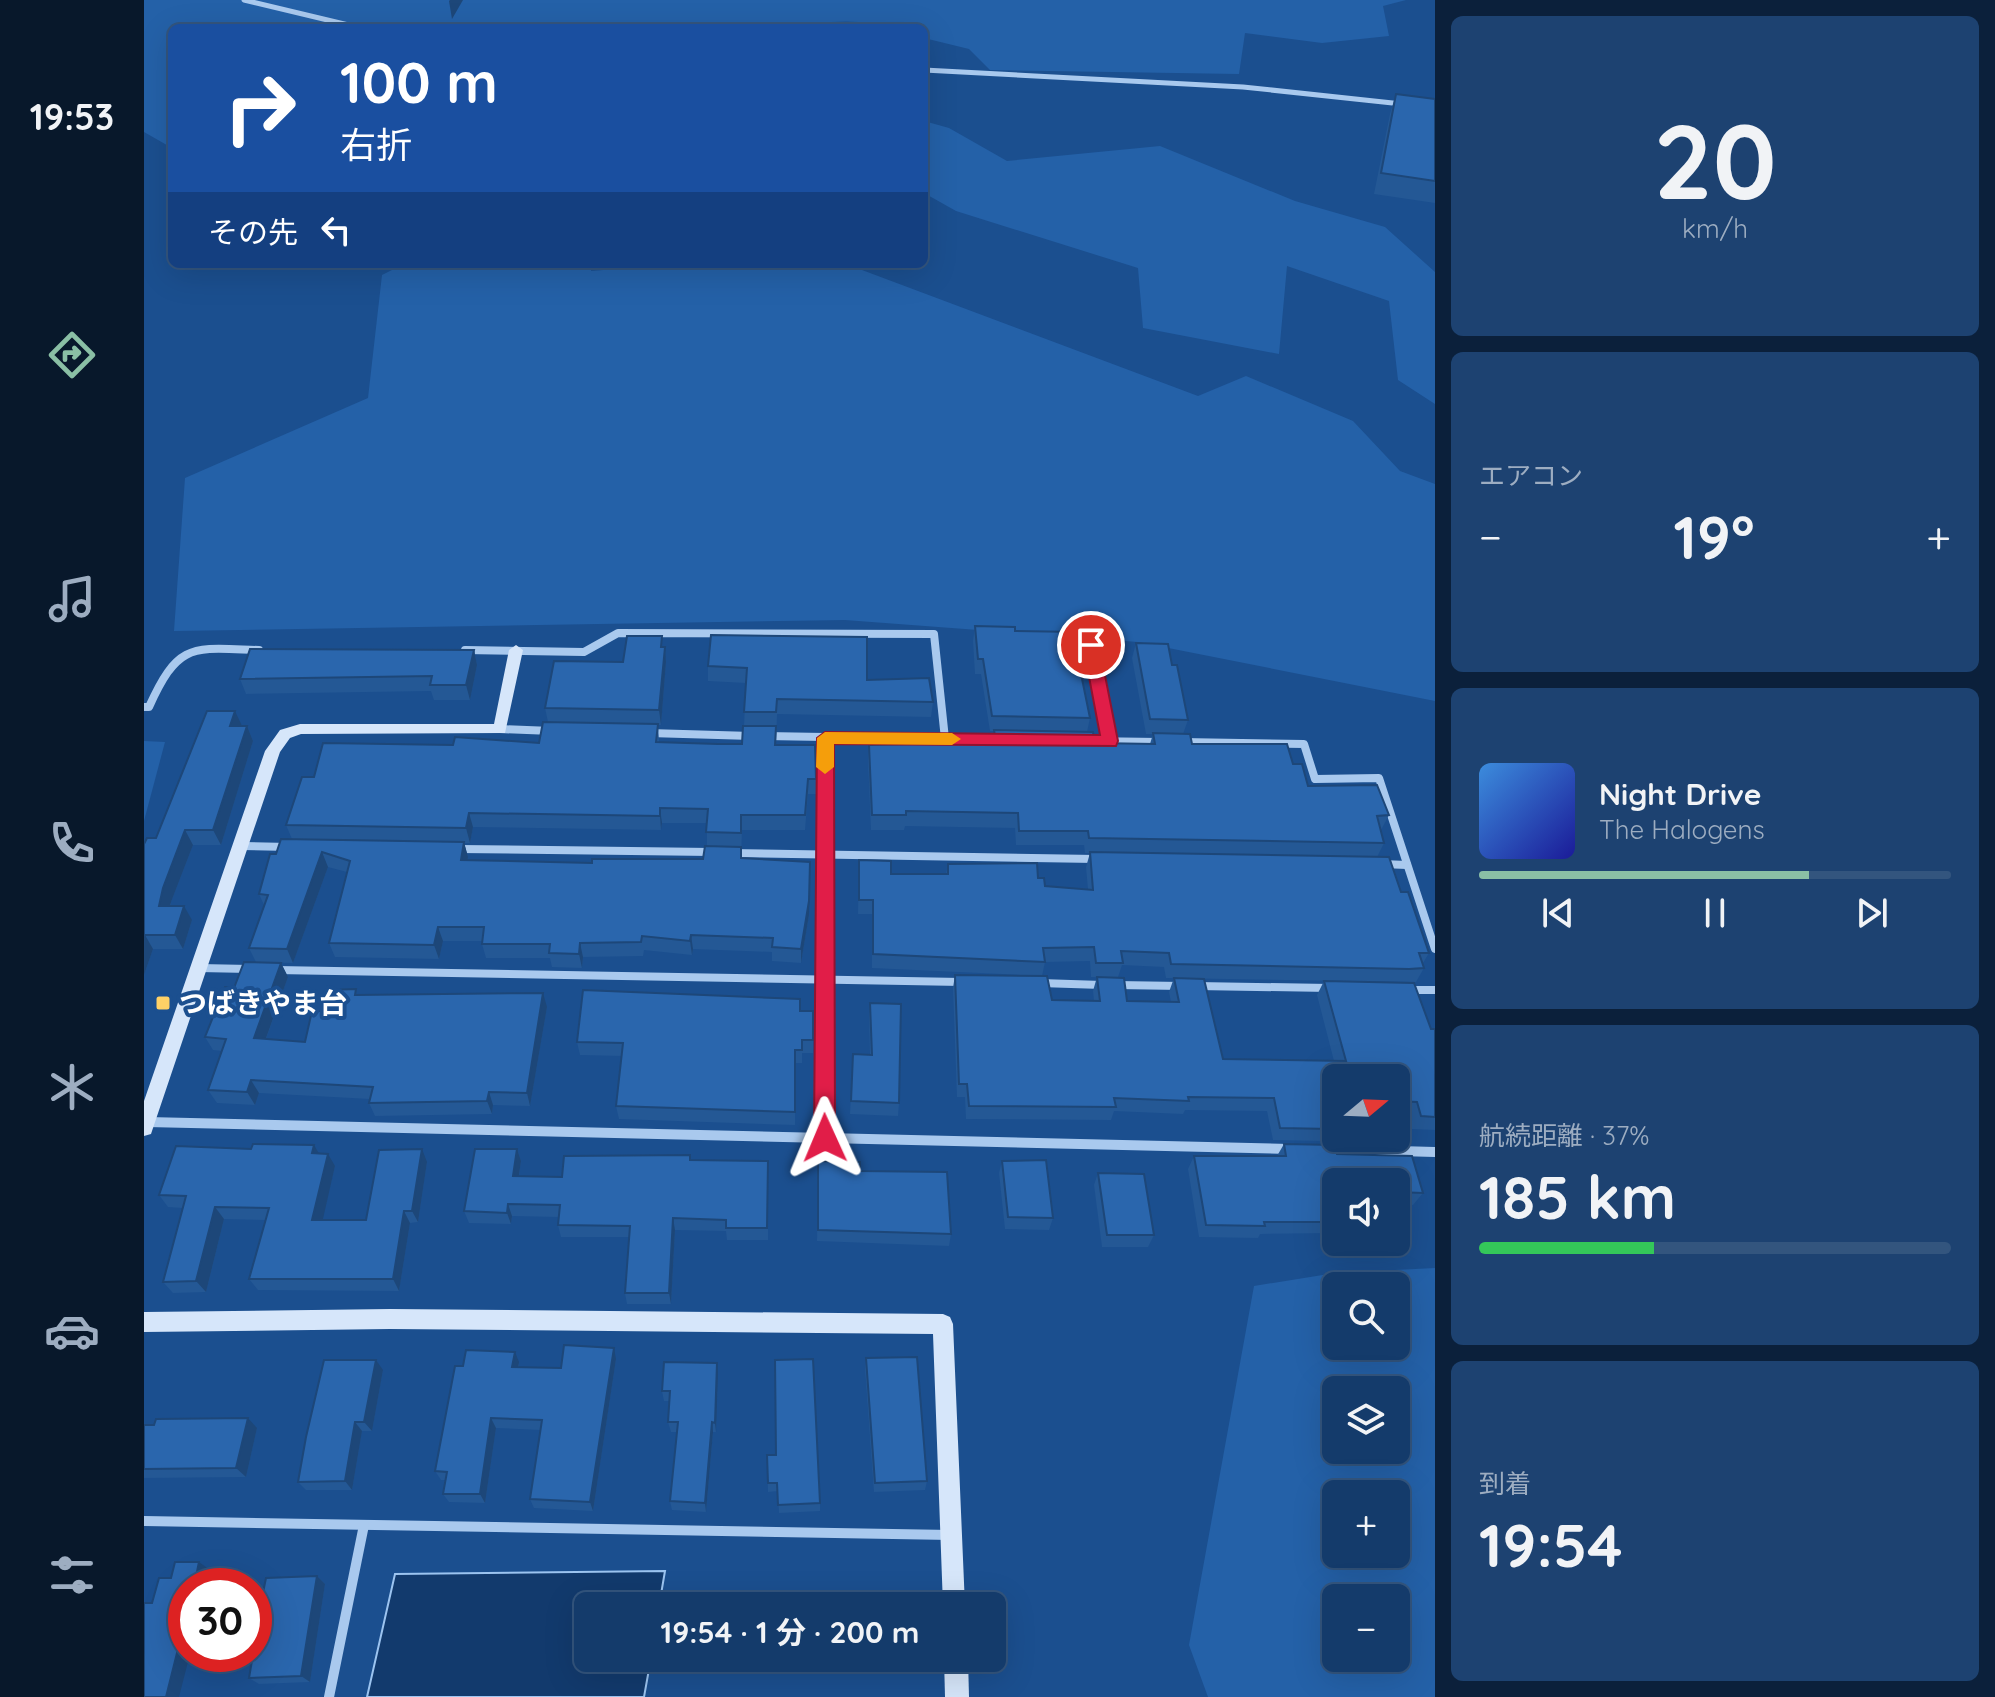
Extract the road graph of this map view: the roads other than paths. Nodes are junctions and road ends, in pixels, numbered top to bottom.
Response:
1 (244, 0) edge
2 (344, 24) edge
3 (928, 70) edge
4 (1414, 106) edge
5 (1091, 645) dead end
6 (269, 650) edge
7 (453, 650) edge
8 (516, 650) junction
9 (144, 707) edge
10 (500, 729) junction
11 (562, 731) edge
12 (640, 733) edge
13 (825, 738) junction
14 (945, 739) junction
15 (1020, 740) edge
16 (1080, 741) edge
17 (1110, 741) junction
18 (241, 846) junction
19 (304, 847) edge
20 (446, 849) edge
21 (824, 854) junction
22 (1108, 859) edge
23 (1376, 864) edge
24 (1407, 865) junction
25 (1435, 949) edge
26 (199, 968) junction
27 (823, 980) junction
28 (980, 982) edge
29 (1027, 983) edge
30 (1341, 989) edge
31 (1404, 990) edge
32 (1435, 990) edge
33 (145, 1125) edge
34 (825, 1138) junction
35 (1294, 1149) edge
36 (1310, 1149) edge
37 (1435, 1152) edge
38 (144, 1322) edge
39 (144, 1521) edge
40 (364, 1525) junction
41 (952, 1535) junction
42 (954, 1592) edge
43 (956, 1672) edge
44 (329, 1697) edge
45 (957, 1697) edge

1 - 2 street
3 - 4 street
5 - 17 street
6 - 9 street
7 - 8 street
8 - 10 street
8 - 14 street
10 - 11 street
10 - 18 street
12 - 13 street
13 - 14 street
13 - 21 street
14 - 15 street
16 - 17 street
17 - 24 street
18 - 19 street
18 - 26 street
20 - 21 street
21 - 22 street
21 - 27 street
23 - 24 street
24 - 25 street
26 - 27 street
26 - 33 street
27 - 28 street
27 - 34 street
29 - 30 street
31 - 32 street
33 - 34 street
34 - 35 street
36 - 37 street
38 - 41 street
39 - 40 street
40 - 41 street
40 - 44 street
41 - 42 street
43 - 45 street

